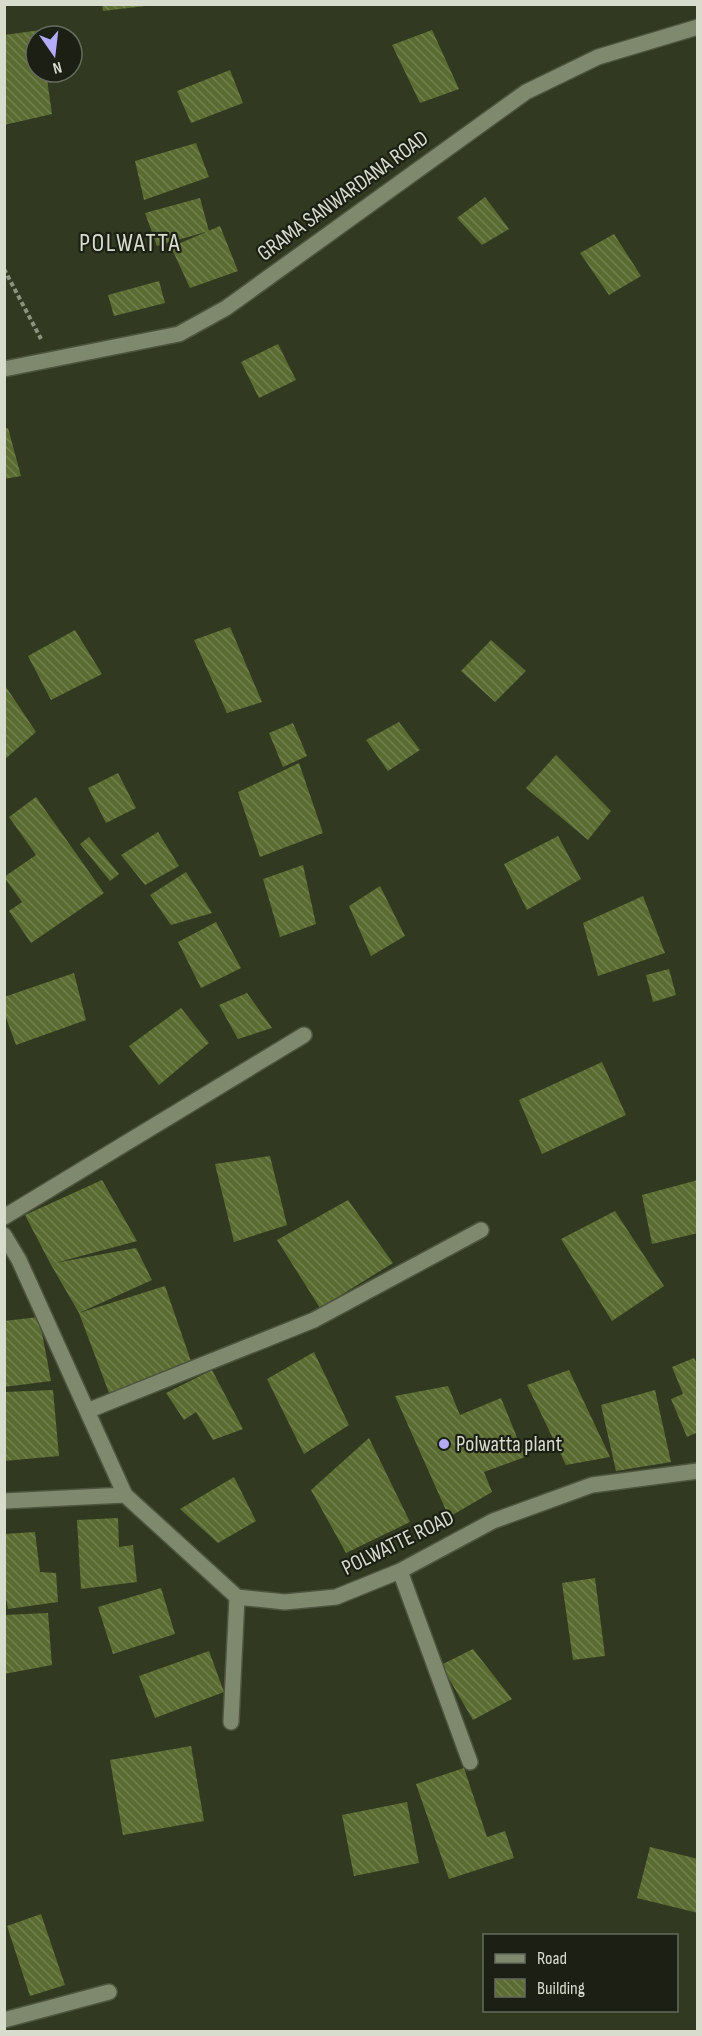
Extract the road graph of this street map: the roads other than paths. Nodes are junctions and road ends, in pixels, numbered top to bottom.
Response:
1 (698, 27) edge
2 (4, 369) edge
3 (304, 1035) dead end
4 (4, 1217) edge
5 (481, 1230) dead end
6 (4, 1235) edge
7 (87, 1411) junction
8 (698, 1471) edge
9 (125, 1496) junction
10 (4, 1501) edge
11 (400, 1571) junction
12 (237, 1598) junction
13 (231, 1722) dead end
14 (470, 1762) dead end
15 (110, 1992) dead end
16 (4, 2020) edge

1 - 2 street, GRAMA SANWARDANA ROAD
3 - 4 street
5 - 7 street
6 - 7 street
7 - 9 street
8 - 11 street, POLWATTE ROAD
9 - 10 street
9 - 12 street
11 - 12 street, POLWATTE ROAD
11 - 14 street
12 - 13 street
15 - 16 street

